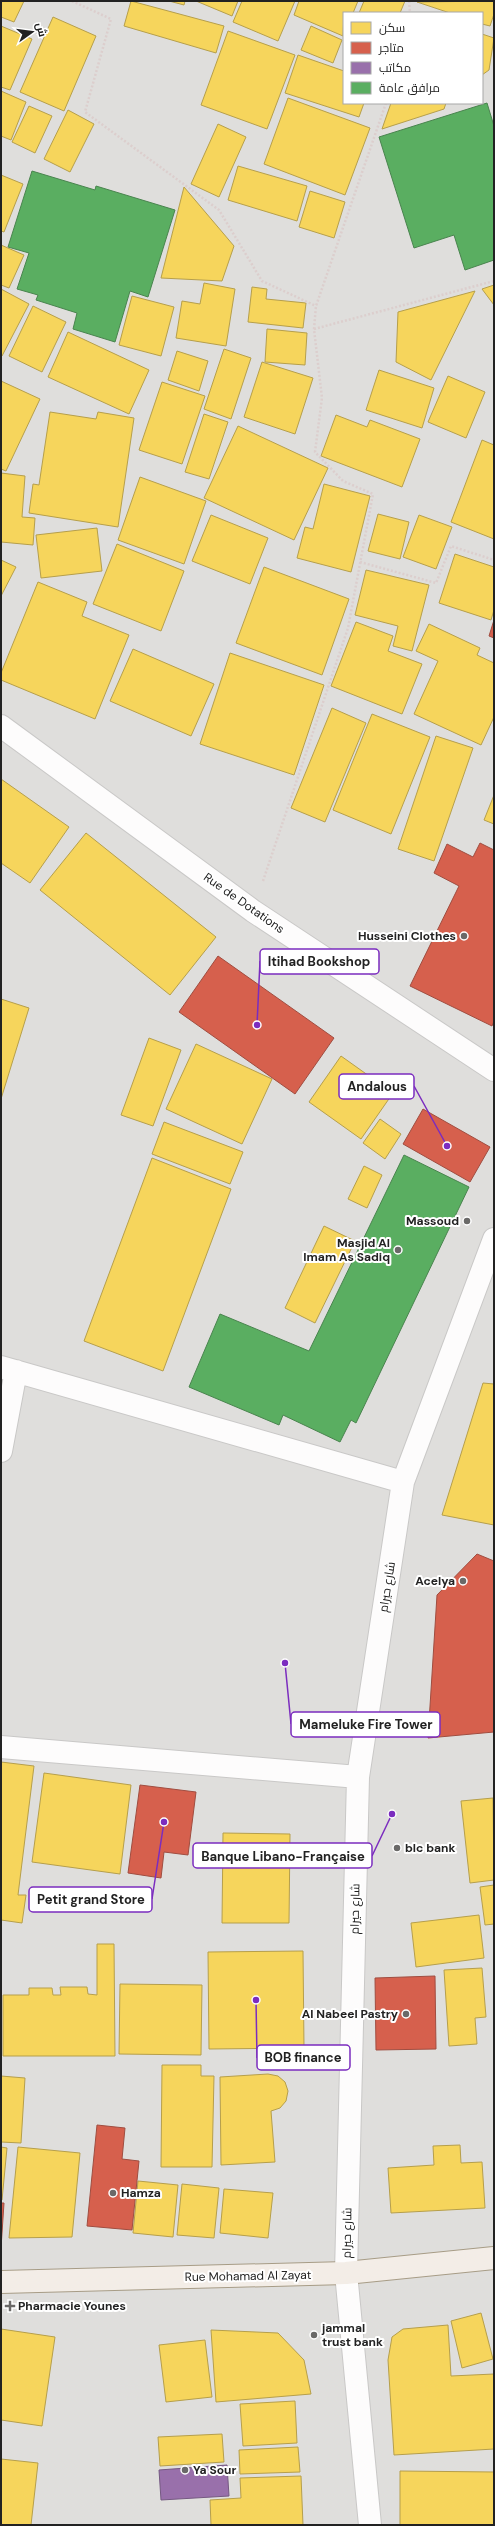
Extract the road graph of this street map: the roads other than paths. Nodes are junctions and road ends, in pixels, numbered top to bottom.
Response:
1 (1, 726) edge
2 (494, 1070) edge
3 (494, 1239) edge
4 (9, 1369) edge
5 (1, 1451) edge
6 (403, 1482) junction
7 (1, 1748) edge
8 (358, 1777) junction
9 (494, 2258) edge
10 (346, 2274) junction
11 (1, 2282) edge
12 (370, 2525) edge

1 - 2 street, Rue de Dotations
3 - 6 street, شارع حيرام
4 - 5 street
4 - 6 street
6 - 8 street, شارع حيرام
7 - 8 street
8 - 10 street, شارع حيرام
9 - 10 main road, Rue Mohamad Al Zayat
10 - 11 main road, Rue Mohamad Al Zayat
10 - 12 street, شارع حيرام

